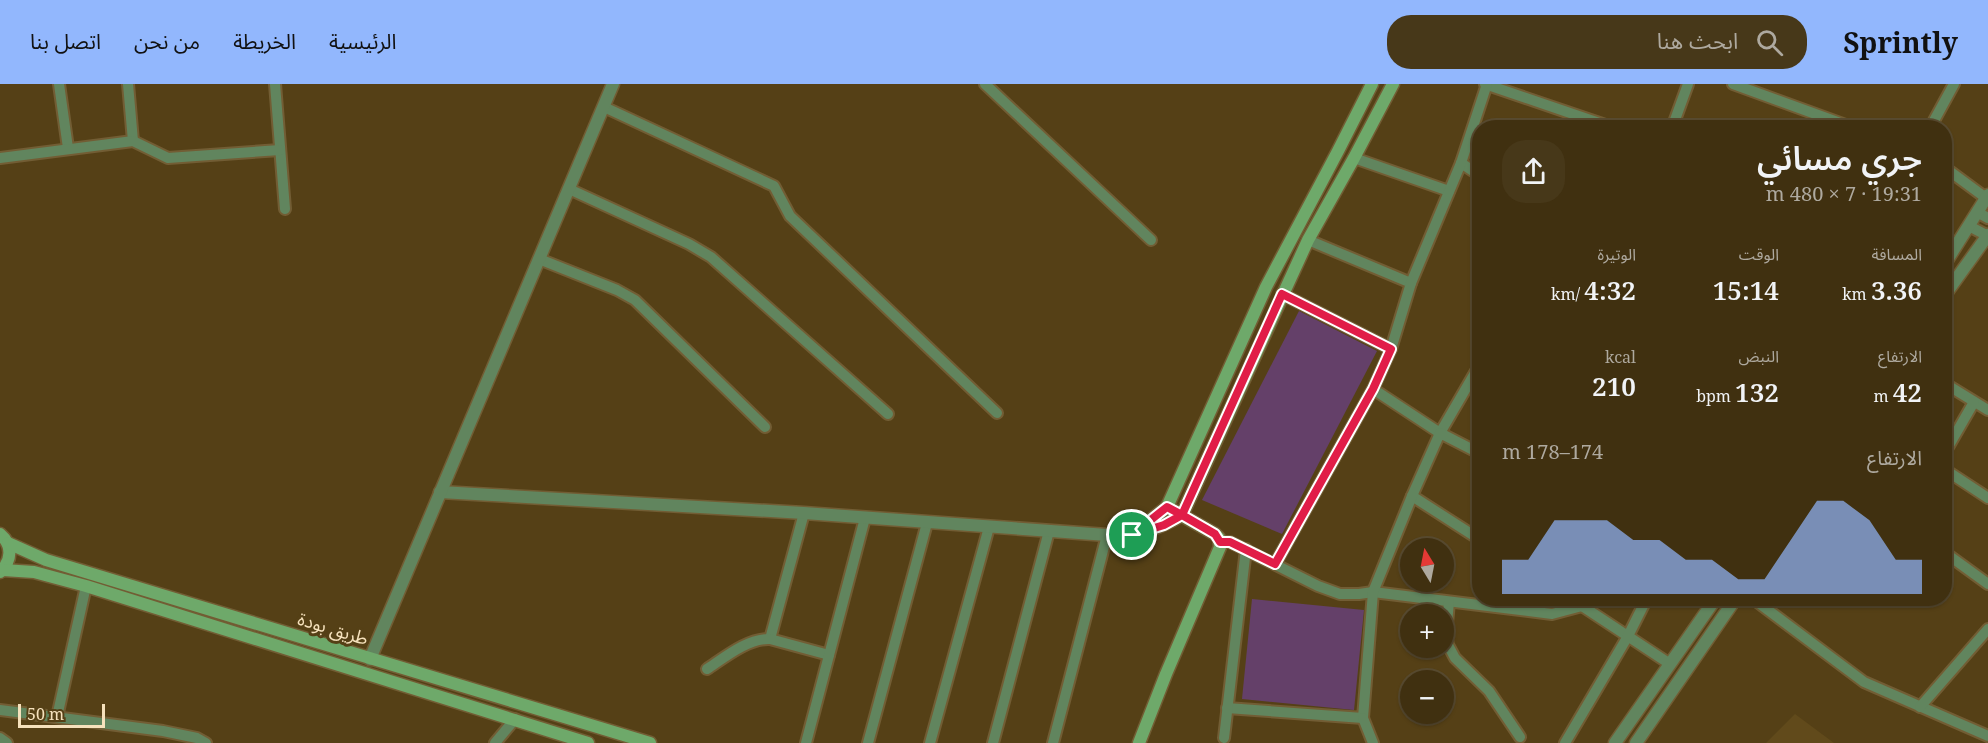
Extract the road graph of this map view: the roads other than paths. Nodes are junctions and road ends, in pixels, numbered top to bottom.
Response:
1 (59, 84) edge
2 (128, 84) edge
3 (275, 84) edge
4 (614, 84) edge
5 (985, 84) edge
6 (1372, 84) edge
7 (1393, 84) edge
8 (1486, 84) edge
9 (1688, 84) edge
10 (1733, 84) edge
11 (1951, 85) edge
12 (604, 107) junction
13 (1475, 120) edge
14 (1591, 120) edge
15 (1675, 120) edge
16 (1832, 120) edge
17 (1934, 120) edge
18 (1472, 129) edge
19 (133, 141) junction
20 (69, 148) junction
21 (280, 150) junction
22 (0, 158) edge
23 (1354, 158) junction
24 (1461, 164) junction
25 (1472, 171) edge
26 (1952, 172) edge
27 (569, 189) junction
28 (1449, 191) junction
29 (1987, 196) edge
30 (285, 209) dead end
31 (1983, 215) edge
32 (1969, 226) junction
33 (1988, 235) edge
34 (1151, 240) dead end
35 (1308, 240) junction
36 (1952, 246) edge
37 (539, 259) junction
38 (1412, 283) junction
39 (1952, 285) edge
40 (1282, 294) junction
41 (1391, 349) junction
42 (1472, 378) edge
43 (1952, 388) edge
44 (1373, 389) junction
45 (1974, 402) junction
46 (1988, 410) edge
47 (997, 413) dead end
48 (888, 414) dead end
49 (765, 427) dead end
50 (1440, 433) junction
51 (1952, 440) edge
52 (1472, 449) edge
53 (1952, 474) edge
54 (440, 492) junction
55 (1412, 496) junction
56 (1988, 498) edge
57 (1167, 507) junction
58 (804, 513) junction
59 (1182, 515) junction
60 (866, 518) junction
61 (927, 523) junction
62 (989, 527) junction
63 (1048, 531) junction
64 (1107, 535) junction
65 (1132, 535) junction
66 (1472, 535) edge
67 (4, 539) edge
68 (1220, 542) junction
69 (1246, 549) junction
70 (1952, 558) edge
71 (1275, 564) junction
72 (1, 571) edge
73 (1988, 584) edge
74 (86, 586) junction
75 (1373, 592) junction
76 (1449, 602) junction
77 (1472, 605) edge
78 (1483, 606) edge
79 (1582, 606) joint
80 (1643, 606) edge
81 (1710, 606) edge
82 (1730, 606) edge
83 (1763, 606) edge
84 (258, 624) junction
85 (1988, 629) edge
86 (1628, 636) junction
87 (253, 639) junction
88 (770, 639) junction
89 (829, 655) junction
90 (370, 659) junction
91 (1670, 664) junction
92 (707, 669) dead end
93 (1920, 707) junction
94 (1227, 708) junction
95 (0, 710) edge
96 (57, 717) junction
97 (1363, 718) junction
98 (515, 719) junction
99 (1988, 736) edge
100 (1520, 737) dead end
101 (0, 738) edge
102 (1224, 738) dead end
103 (7, 743) edge
104 (206, 743) edge
105 (495, 743) edge
106 (588, 743) edge
107 (650, 743) edge
108 (806, 743) edge
109 (867, 743) edge
110 (930, 743) edge
111 (993, 743) edge
112 (1053, 743) edge
113 (1139, 743) edge
114 (1373, 743) edge
115 (1565, 743) edge
116 (1615, 743) edge
117 (1636, 743) edge

1 - 20 street
2 - 19 street
3 - 21 street
4 - 12 street
5 - 34 street
6 - 57 main road
7 - 23 main road
8 - 13 street
8 - 14 street
9 - 15 street
10 - 16 street
11 - 17 street
12 - 27 street
12 - 47 street
18 - 24 street
19 - 20 street
19 - 21 street
20 - 22 street
21 - 30 street
23 - 28 street
23 - 35 main road
24 - 25 street
24 - 28 street
26 - 29 street
27 - 37 street
27 - 48 street
28 - 38 street
29 - 31 street
31 - 32 street
32 - 33 street
32 - 36 street
33 - 39 street
35 - 38 street
35 - 40 main road
37 - 49 street
37 - 54 street
38 - 41 street
40 - 41 street
40 - 59 main road
41 - 44 street
42 - 50 street
43 - 45 street
44 - 50 street
44 - 71 street
45 - 46 street
45 - 51 street
50 - 52 street
50 - 55 street
53 - 56 street
54 - 58 street
54 - 90 street
55 - 66 street
55 - 75 street
57 - 59 main road
57 - 65 street
58 - 60 street
58 - 88 street
59 - 65 street
59 - 68 main road
60 - 61 street
60 - 89 street
61 - 62 street
61 - 109 street
62 - 63 street
62 - 110 street
63 - 64 street
63 - 111 street
64 - 65 street
64 - 112 street
67 - 72 main road
67 - 84 main road, طريق بودة
68 - 69 street
68 - 113 main road
69 - 71 street
69 - 94 street
70 - 73 street
71 - 75 street
72 - 74 main road, طريق بودة
74 - 87 main road, طريق بودة
74 - 96 street
75 - 76 street
75 - 97 street
76 - 77 street
76 - 100 street
78 - 79 street
79 - 86 street
80 - 86 street
81 - 91 street
82 - 117 street
83 - 93 street
84 - 87 main road
84 - 90 main road, طريق بودة
85 - 93 street
86 - 91 street
86 - 115 street
87 - 98 main road, طريق بودة
88 - 89 street
88 - 92 street
89 - 108 street
90 - 107 main road, طريق بودة
91 - 116 street
93 - 99 street
94 - 97 street
94 - 102 street
95 - 96 street
96 - 104 street
97 - 114 street
98 - 105 street
98 - 106 main road, طريق بودة
101 - 103 street

